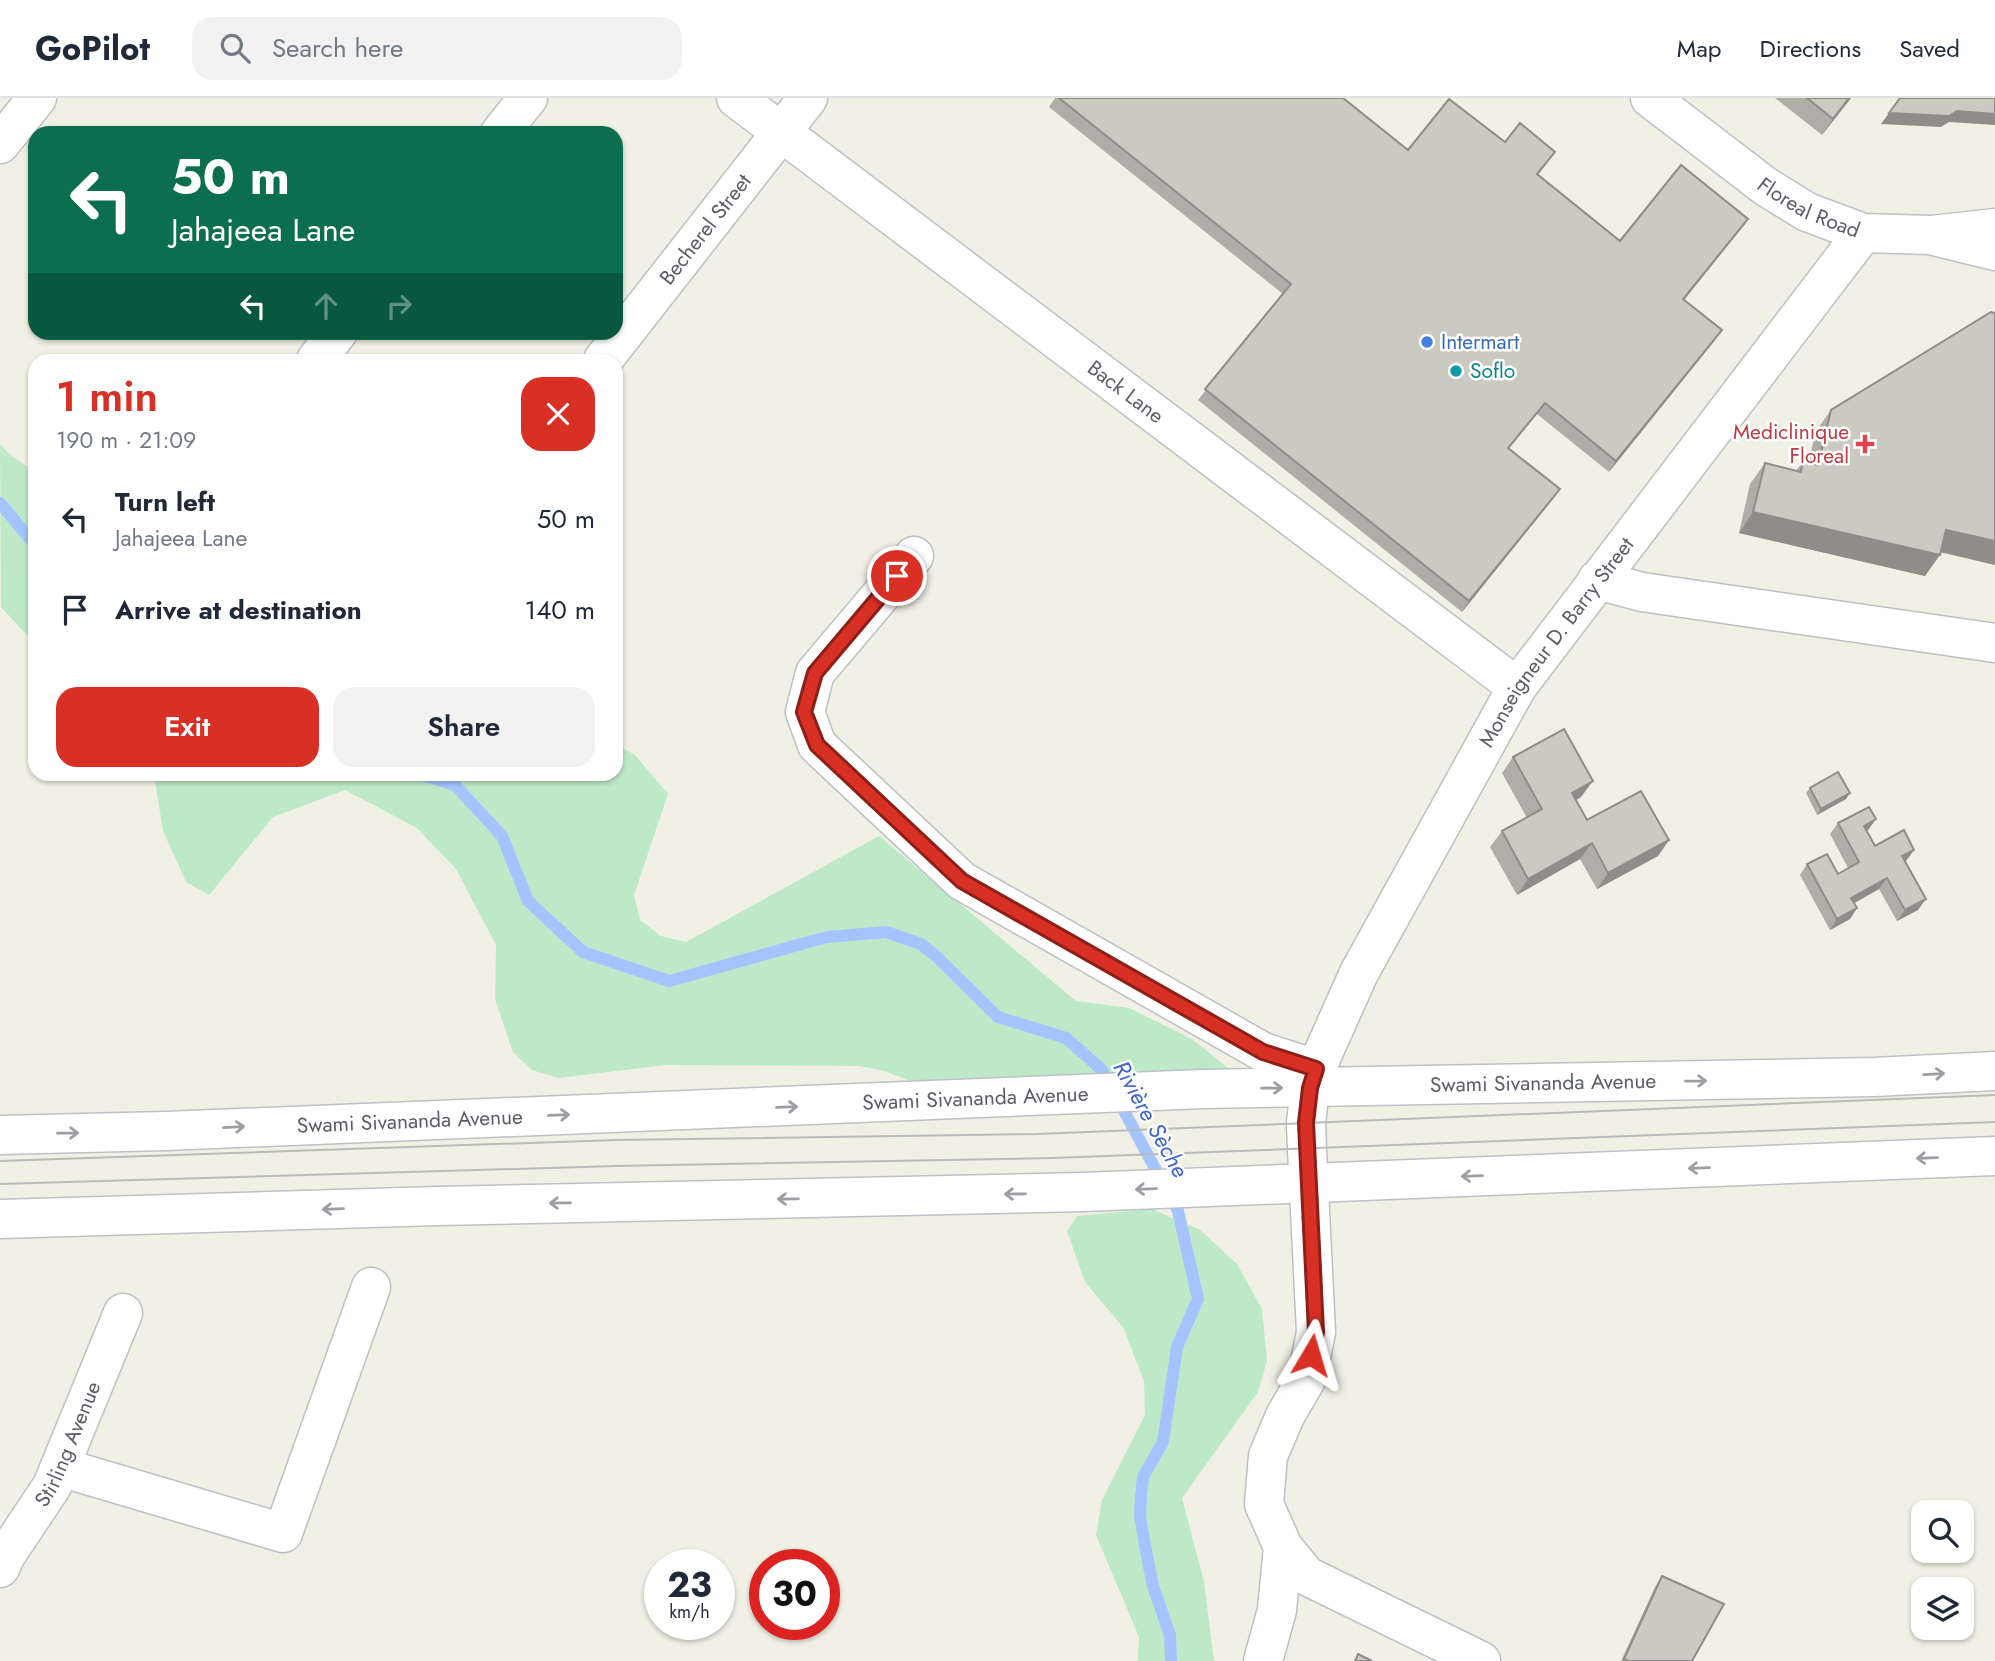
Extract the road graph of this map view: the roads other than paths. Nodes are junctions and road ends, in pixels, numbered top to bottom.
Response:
1 (37, 98) edge
2 (528, 98) edge
3 (736, 98) edge
4 (808, 98) edge
5 (1650, 98) edge
6 (506, 126) edge
7 (782, 133) junction
8 (0, 145) edge
9 (1995, 228) edge
10 (1863, 233) junction
11 (1930, 235) junction
12 (1995, 251) edge
13 (623, 335) edge
14 (332, 340) edge
15 (619, 340) edge
16 (321, 354) edge
17 (608, 354) edge
18 (914, 556) dead end
19 (1597, 580) junction
20 (1995, 643) edge
21 (1517, 687) junction
22 (1995, 1072) edge
23 (1313, 1078) junction
24 (0, 1135) edge
25 (1995, 1156) edge
26 (1308, 1184) junction
27 (0, 1219) edge
28 (371, 1287) dead end
29 (123, 1313) dead end
30 (60, 1467) junction
31 (1283, 1547) junction
32 (0, 1568) edge
33 (1263, 1661) edge
34 (1481, 1661) edge

1 - 8 street
2 - 6 street
3 - 7 street, Back Lane
4 - 7 street, Becherel Street
5 - 10 street, Floreal Road
7 - 13 street, Becherel Street
7 - 21 street, Back Lane
9 - 11 street
10 - 11 street, Floreal Road
10 - 19 street, Monseigneur D. Barry Street
11 - 12 street, Floreal Road
14 - 16 street
15 - 17 street, Becherel Street
18 - 23 street
19 - 20 street
19 - 21 street, Monseigneur D. Barry Street
21 - 23 street, Monseigneur D. Barry Street
23 -> 22 street, Swami Sivananda Avenue
24 -> 23 street, Swami Sivananda Avenue
23 - 26 street, Monseigneur D. Barry Street
25 -> 26 street
26 -> 27 street
26 - 31 street, Monseigneur D. Barry Street
28 - 30 street
29 - 30 street, Stirling Avenue
30 - 32 street, Stirling Avenue
31 - 33 street
31 - 34 street

